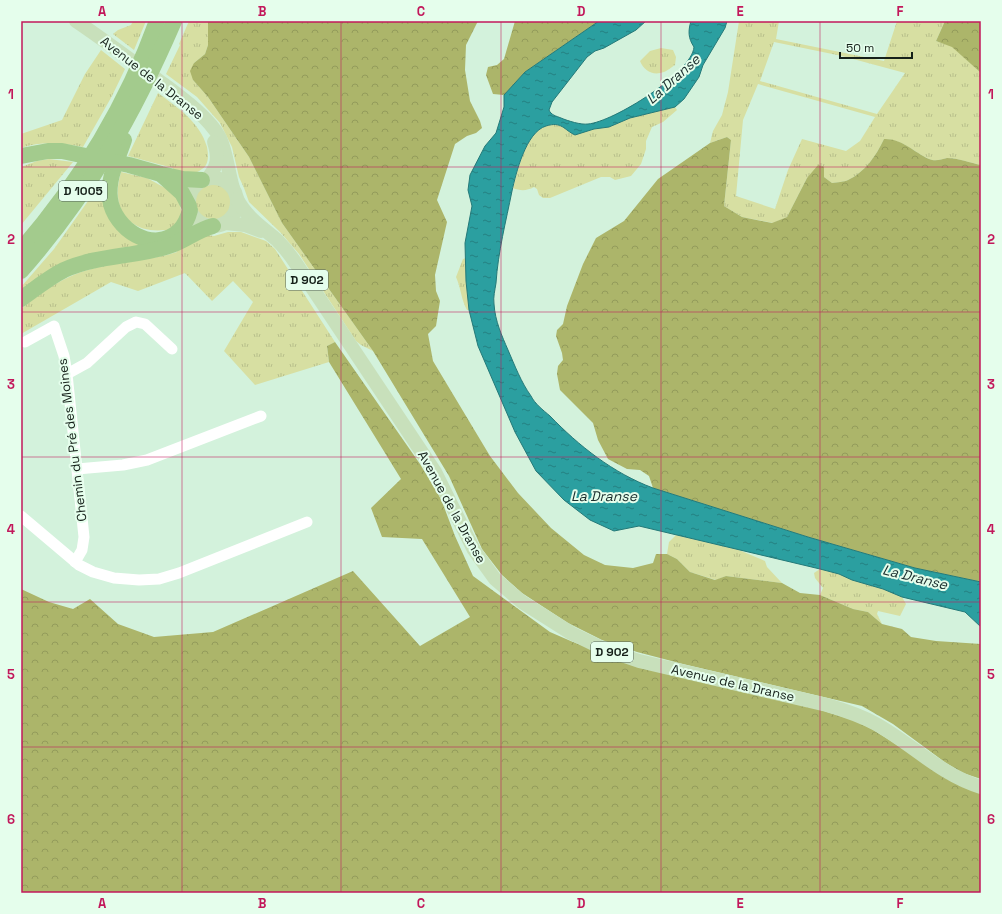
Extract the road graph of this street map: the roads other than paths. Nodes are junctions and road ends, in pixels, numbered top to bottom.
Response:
1 (76, 21) edge
2 (157, 21) edge
3 (174, 21) edge
4 (135, 105) junction
5 (207, 122) junction
6 (21, 156) edge
7 (161, 174) junction
8 (204, 180) junction
9 (235, 194) junction
10 (190, 208) junction
11 (219, 224) junction
12 (42, 225) junction
13 (266, 233) junction
14 (21, 241) edge
15 (21, 250) edge
16 (21, 271) edge
17 (21, 299) edge
18 (25, 342) dead end
19 (172, 349) dead end
20 (68, 374) junction
21 (261, 416) dead end
22 (77, 469) junction
23 (21, 516) edge
24 (307, 522) dead end
25 (75, 562) junction
26 (981, 787) edge

1 - 5 main road, Avenue de la Dranse / D 902
2 - 12 highway, D 1005
3 - 4 highway, D 1005
4 - 10 highway
4 - 16 highway, D 1005
5 - 8 main road, Avenue de la Dranse / D 902
5 - 9 main road, Avenue de la Dranse / D 902
6 - 7 highway
7 - 8 highway
7 - 10 highway
8 - 9 main road
8 - 10 main road
9 - 11 main road
9 - 13 main road, Avenue de la Dranse / D 902
10 - 11 main road
11 - 13 main road, Avenue de la Dranse / D 902
11 - 17 highway
12 - 14 highway
12 - 15 highway, D 1005
13 - 26 main road, Avenue de la Dranse / D 902
18 - 20 street, Chemin du Pré des Moines
19 - 20 street
20 - 22 street, Chemin du Pré des Moines
21 - 22 street
22 - 25 street, Chemin du Pré des Moines
23 - 25 street
24 - 25 street

